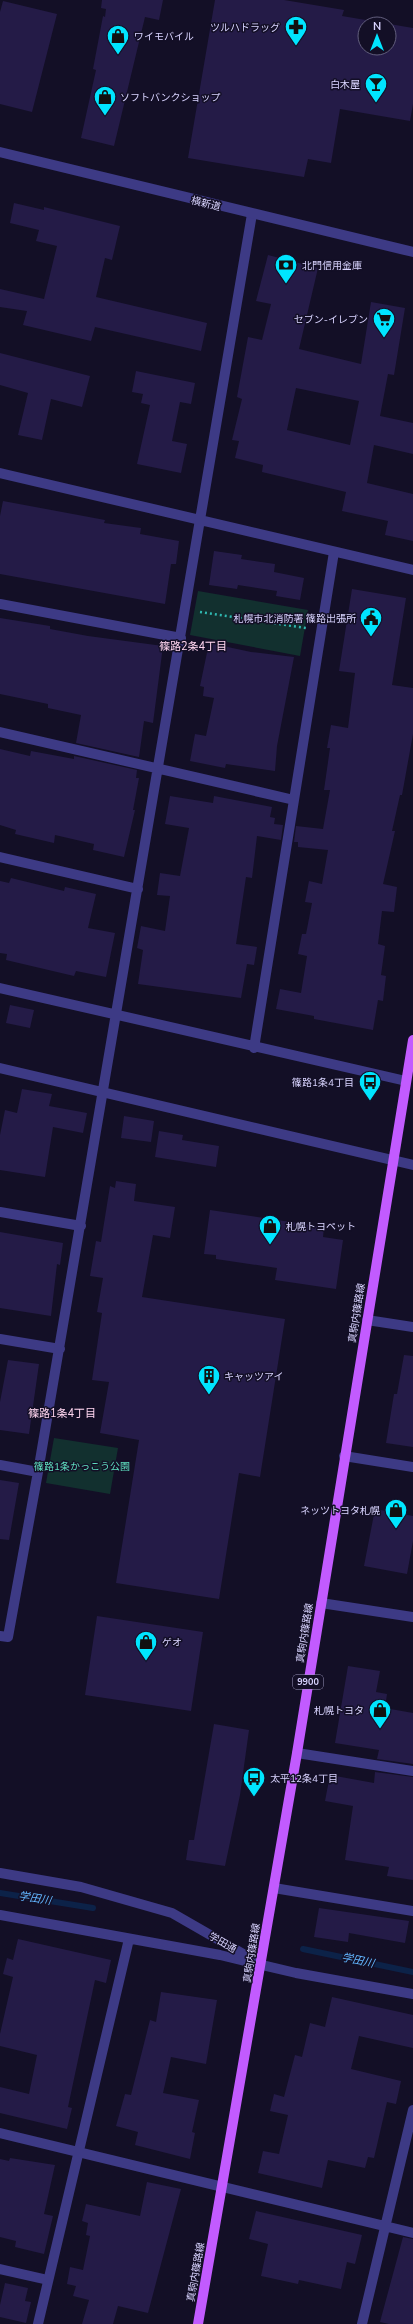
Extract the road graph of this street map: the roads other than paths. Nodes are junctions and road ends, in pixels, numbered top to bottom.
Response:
1 (0, 152) edge
2 (252, 214) junction
3 (413, 252) edge
4 (0, 473) edge
5 (200, 520) junction
6 (334, 552) junction
7 (413, 570) edge
8 (0, 604) edge
9 (181, 638) junction
10 (0, 732) edge
11 (158, 770) junction
12 (294, 800) junction
13 (0, 857) edge
14 (138, 889) junction
15 (0, 988) edge
16 (117, 1016) junction
17 (413, 1040) edge
18 (254, 1048) junction
19 (0, 1068) edge
20 (406, 1081) junction
21 (104, 1091) junction
22 (392, 1160) junction
23 (413, 1165) edge
24 (0, 1212) edge
25 (81, 1226) junction
26 (367, 1320) junction
27 (413, 1327) edge
28 (0, 1339) edge
29 (60, 1349) junction
30 (344, 1456) junction
31 (0, 1465) edge
32 (413, 1467) edge
33 (38, 1472) junction
34 (321, 1603) junction
35 (413, 1617) edge
36 (0, 1636) edge
37 (297, 1753) junction
38 (413, 1771) edge
39 (0, 1873) edge
40 (274, 1888) junction
41 (413, 1911) edge
42 (0, 1915) edge
43 (129, 1939) junction
44 (260, 1964) junction
45 (413, 1994) edge
46 (413, 2110) edge
47 (0, 2133) edge
48 (78, 2152) junction
49 (222, 2188) junction
50 (385, 2227) junction
51 (413, 2233) edge
52 (0, 2269) edge
53 (48, 2280) junction
54 (38, 2324) edge
55 (198, 2324) edge
56 (362, 2324) edge

1 - 2 street, 横新道
2 - 3 street, 横新道
2 - 5 street
4 - 5 street
5 - 6 street
5 - 9 street
6 - 7 street
6 - 12 street
8 - 9 street
9 - 11 street
10 - 11 street
11 - 12 street
11 - 14 street
12 - 18 street
13 - 14 street
14 - 16 street
15 - 16 street
16 - 18 street
16 - 21 street
17 - 20 main road, 真駒内篠路線 / 9900
18 - 20 street
19 - 21 street
20 - 22 main road, 真駒内篠路線 / 9900
21 - 22 street
21 - 25 street
22 - 23 street
22 - 26 main road, 真駒内篠路線 / 9900
24 - 25 street
25 - 29 street
26 - 27 street
26 - 30 main road, 真駒内篠路線 / 9900
28 - 29 street
29 - 33 street
30 - 32 street
30 - 34 main road, 真駒内篠路線 / 9900
31 - 33 street
33 - 36 street
34 - 35 street
34 - 37 main road, 真駒内篠路線 / 9900
37 - 38 street
37 - 40 main road, 真駒内篠路線 / 9900
39 - 44 street, 学田通
40 - 41 street
40 - 44 main road, 真駒内篠路線 / 9900
42 - 43 street, 学田通
43 - 44 street, 学田通
43 - 48 street
44 - 45 street
44 - 49 main road, 真駒内篠路線 / 9900
46 - 50 street
47 - 48 street
48 - 49 street
48 - 53 street
49 - 50 street
49 - 55 main road, 真駒内篠路線 / 9900
50 - 51 street
50 - 56 street
52 - 53 street
53 - 54 street

